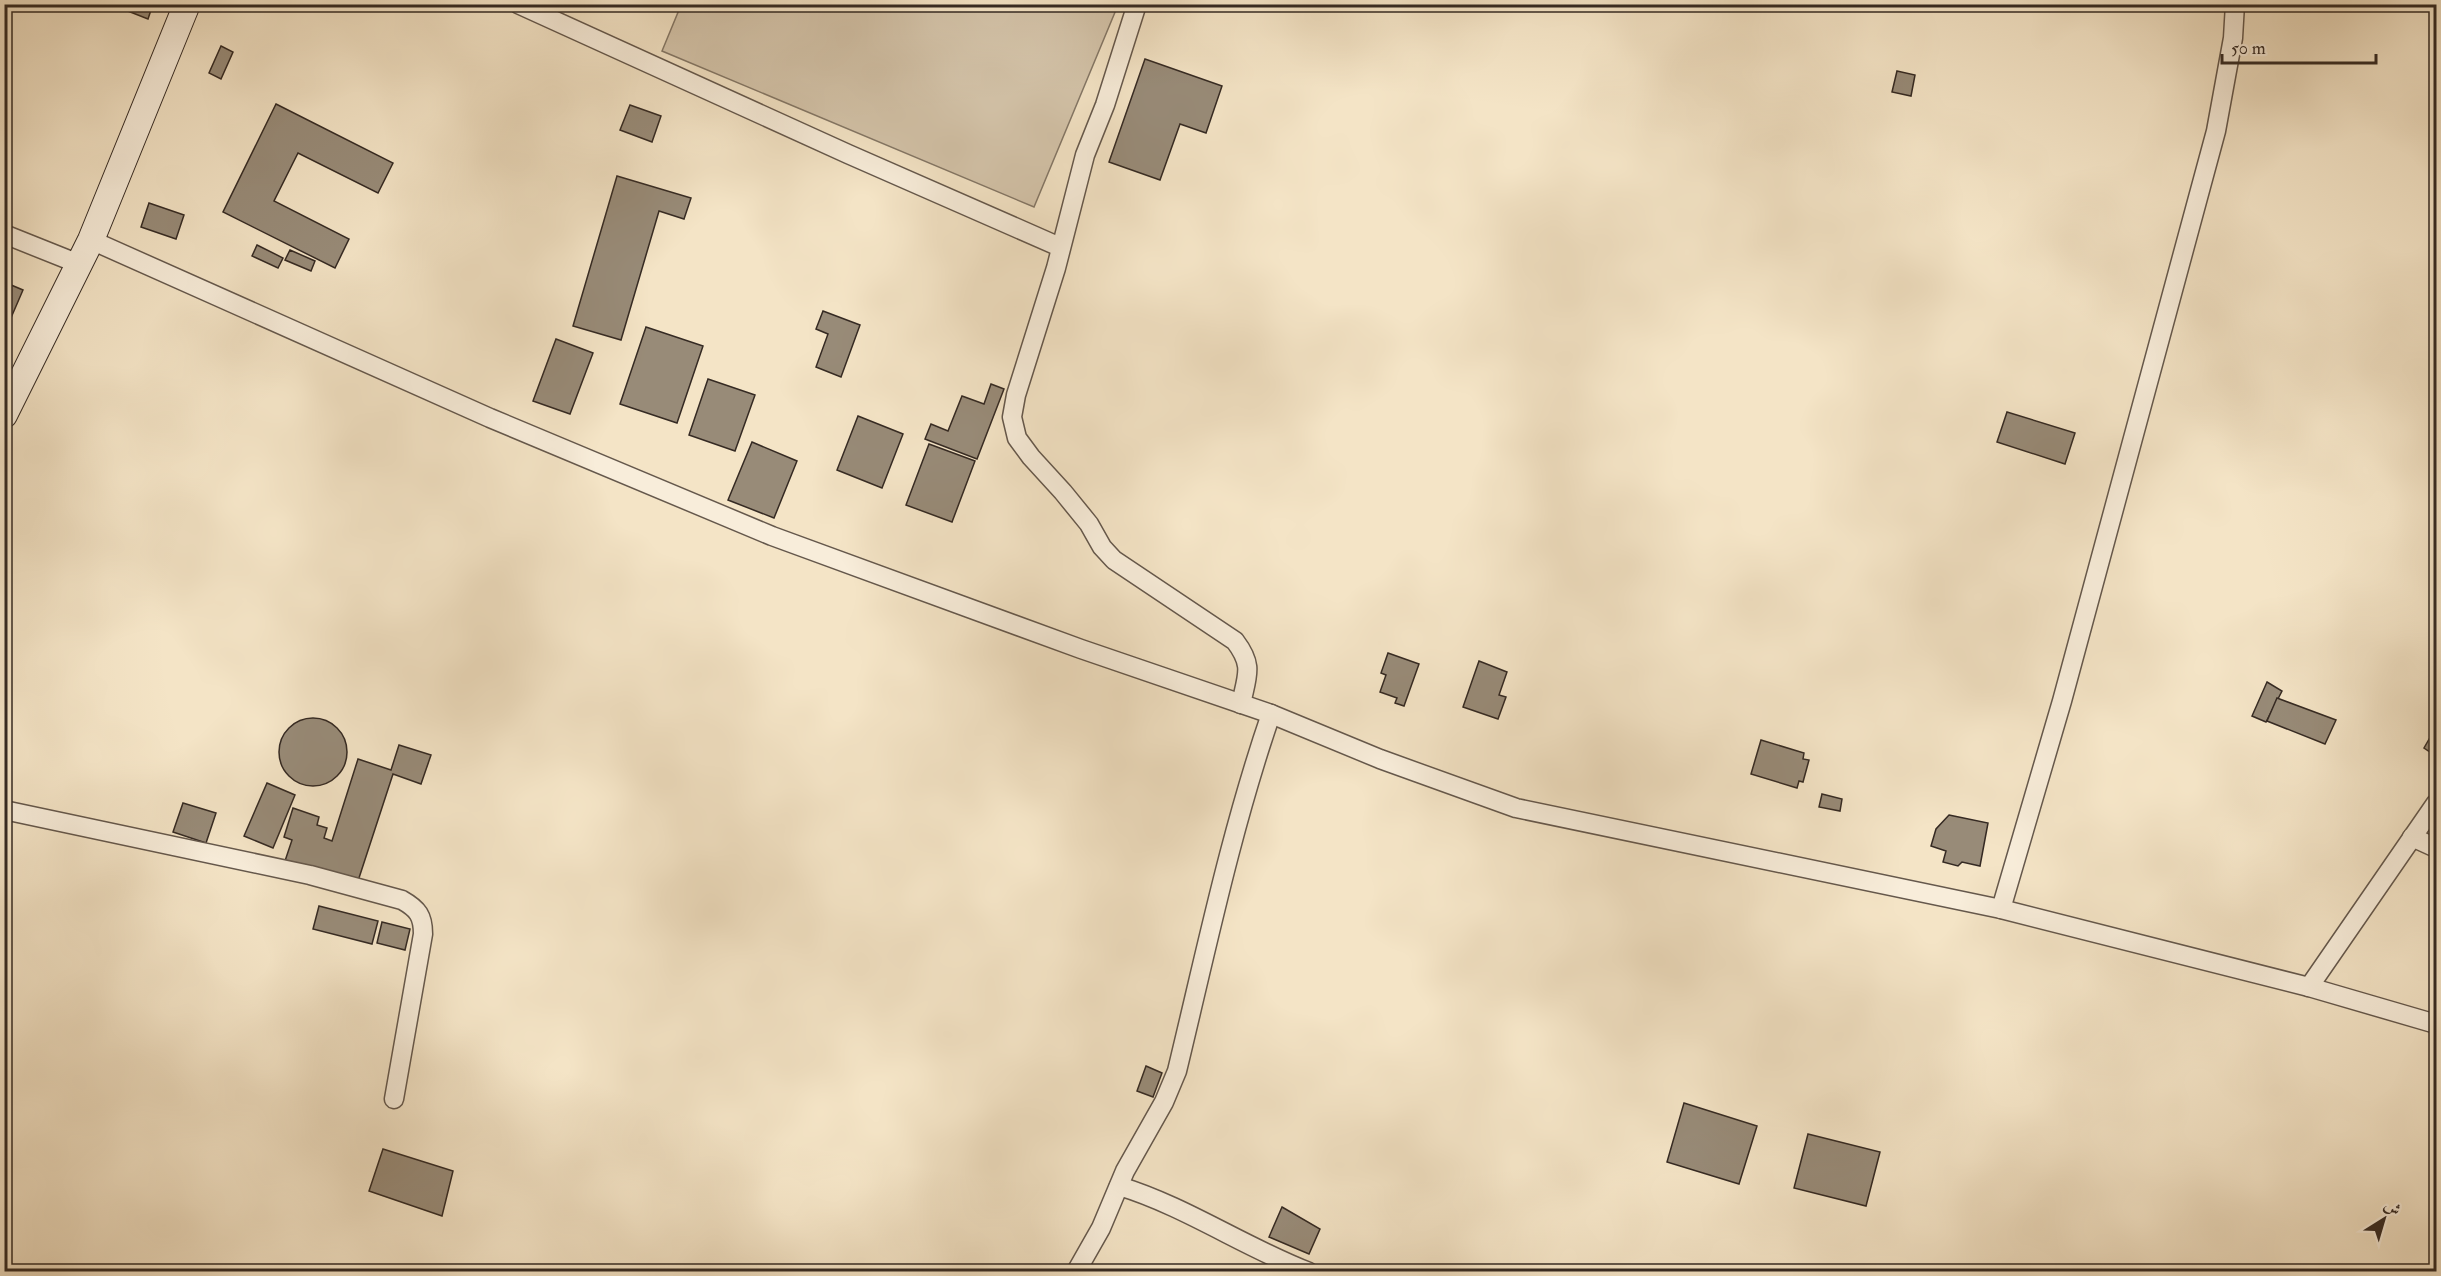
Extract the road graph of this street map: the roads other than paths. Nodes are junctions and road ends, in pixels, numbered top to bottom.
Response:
1 (187, 4) edge
2 (518, 4) edge
3 (1137, 4) edge
4 (2235, 4) edge
5 (4, 234) edge
6 (91, 240) junction
7 (1060, 247) junction
8 (79, 264) junction
9 (4, 415) edge
10 (1241, 704) junction
11 (1271, 714) junction
12 (2436, 803) edge
13 (4, 810) edge
14 (2412, 837) junction
15 (2436, 848) edge
16 (2001, 909) junction
17 (2309, 987) junction
18 (2436, 1024) edge
19 (394, 1099) dead end
20 (1119, 1186) junction
21 (1077, 1272) edge
22 (1309, 1272) edge

1 - 6 street
2 - 7 street
3 - 7 street
4 - 16 street
5 - 8 street
6 - 8 street
6 - 10 street
7 - 10 street
8 - 9 street
10 - 11 street
11 - 16 street
11 - 20 street
12 - 14 street
13 - 19 street
14 - 15 street
14 - 17 street
16 - 17 street
17 - 18 street
20 - 21 street
20 - 22 street

